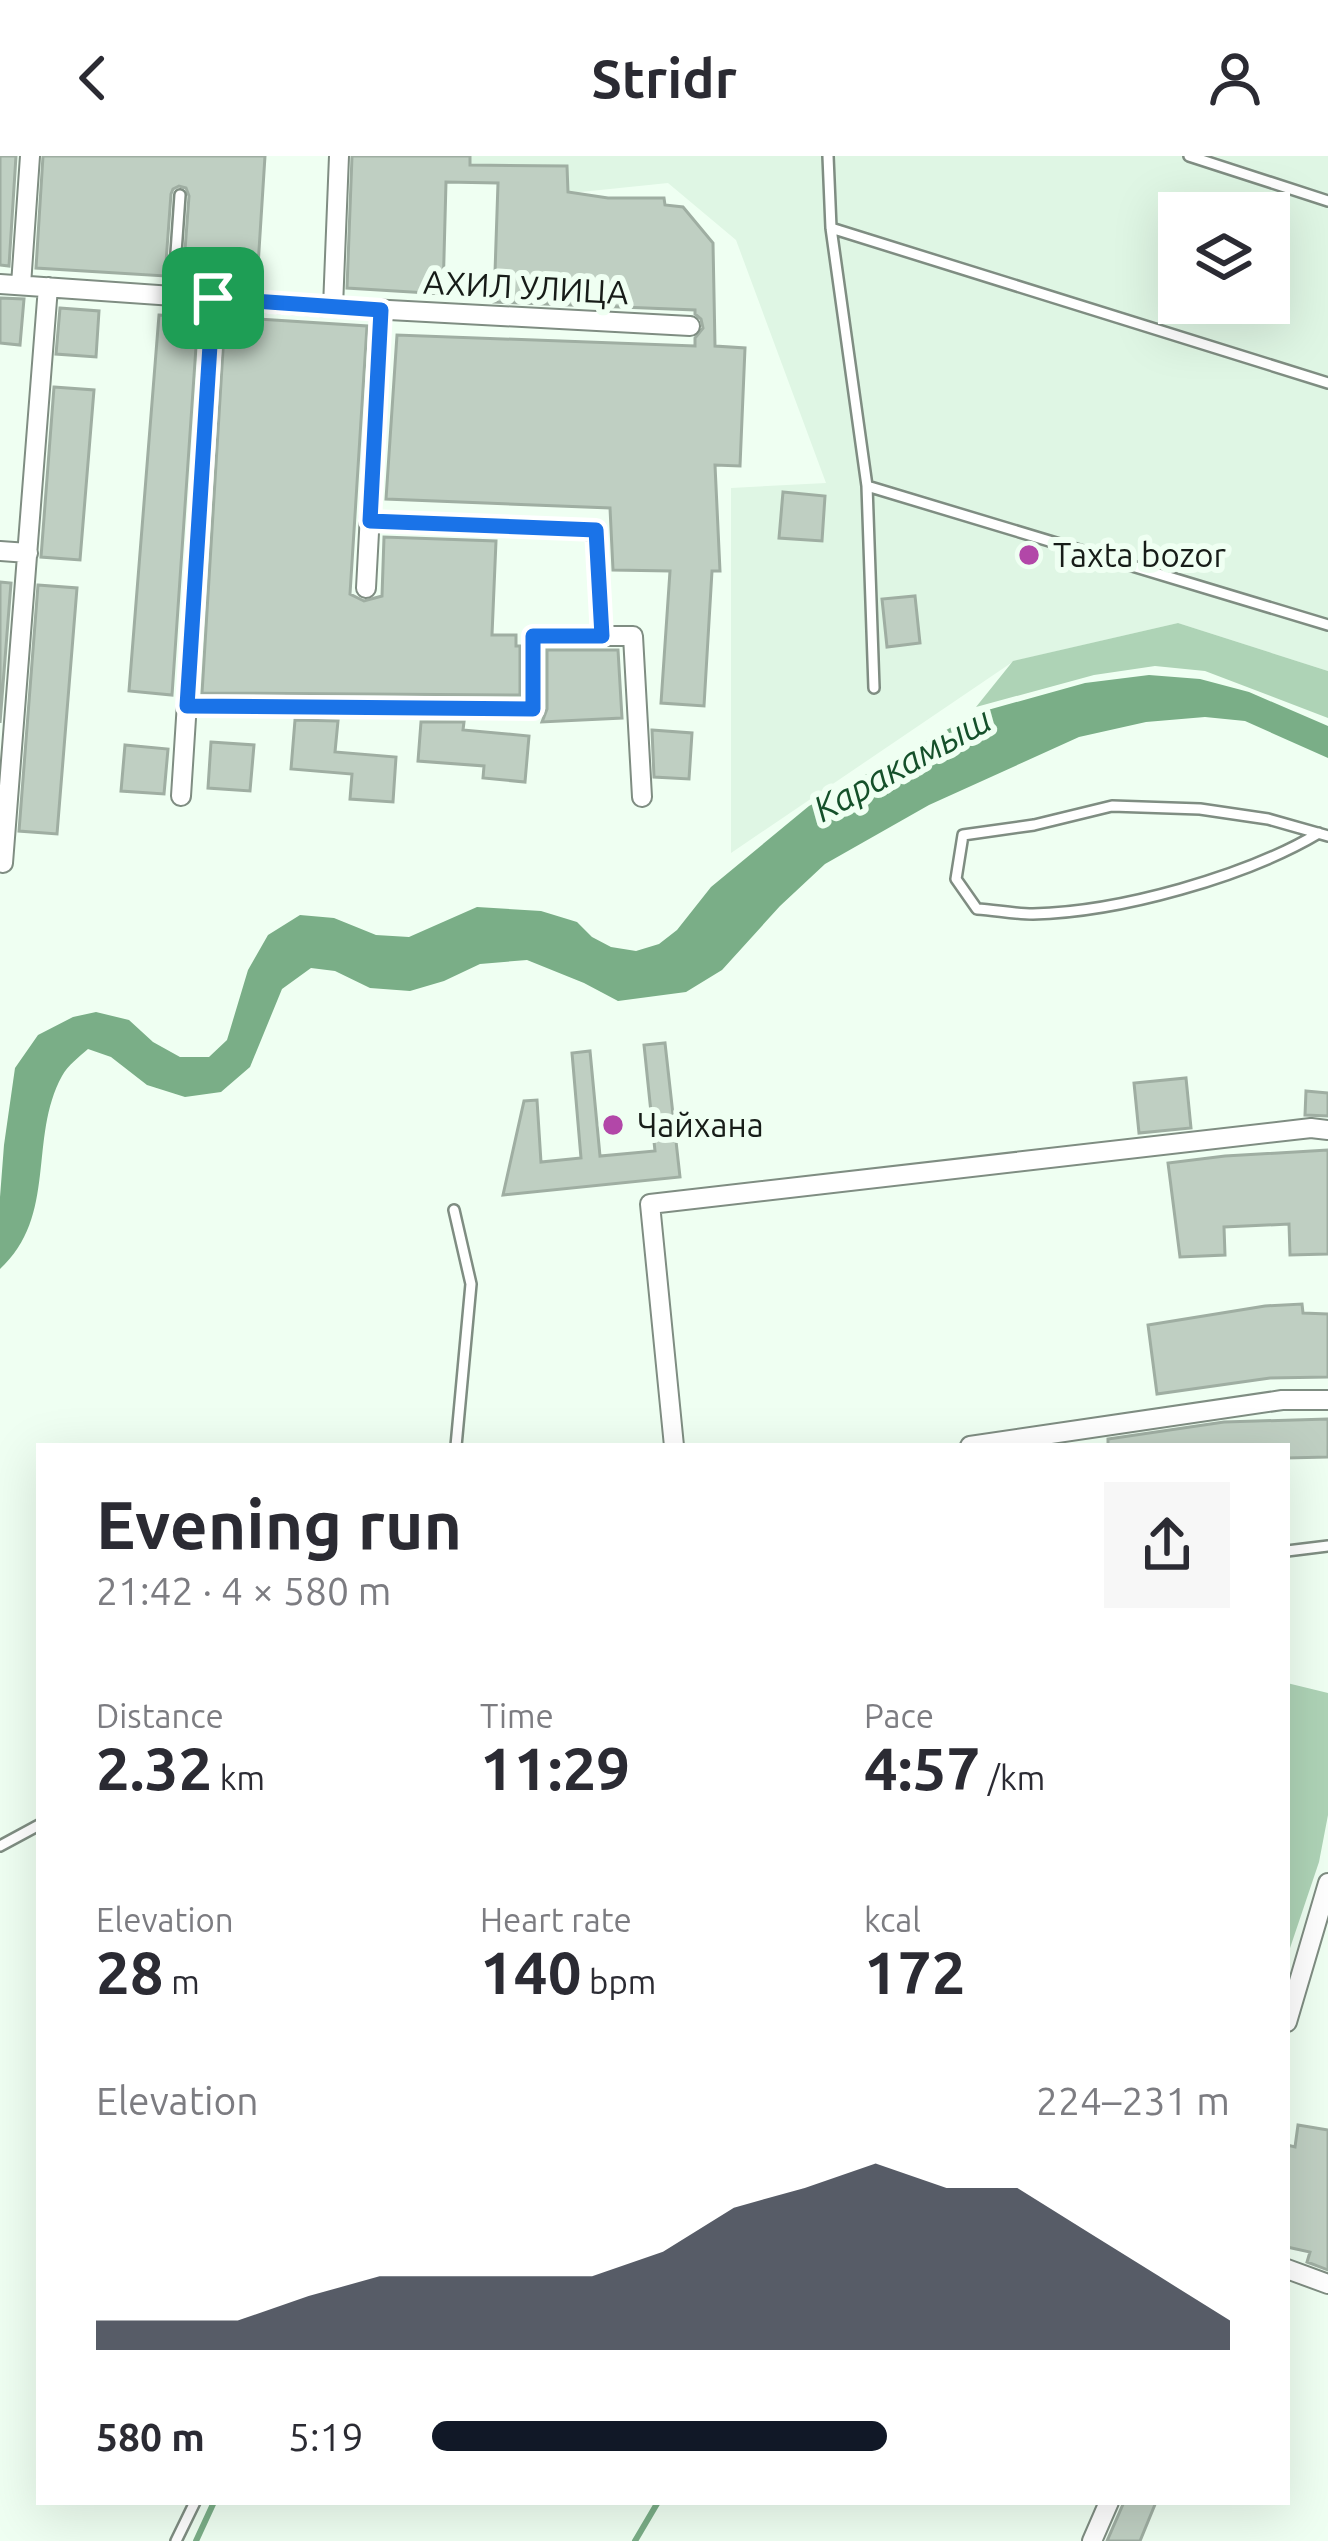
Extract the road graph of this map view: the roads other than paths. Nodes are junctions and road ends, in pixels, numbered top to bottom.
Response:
1 (29, 156) edge
2 (339, 156) edge
3 (828, 156) edge
4 (1189, 156) edge
5 (180, 195) dead end
6 (1328, 201) edge
7 (831, 228) junction
8 (0, 284) edge
9 (21, 285) junction
10 (47, 287) junction
11 (173, 296) junction
12 (213, 298) junction
13 (333, 307) junction
14 (381, 310) junction
15 (690, 326) dead end
16 (1328, 383) edge
17 (867, 486) junction
18 (370, 521) junction
19 (0, 551) edge
20 (28, 553) junction
21 (366, 588) dead end
22 (1328, 625) edge
23 (602, 636) junction
24 (874, 688) dead end
25 (187, 706) junction
26 (181, 796) dead end
27 (642, 797) dead end
28 (1323, 834) edge
29 (3, 863) edge
30 (1328, 1130) edge
31 (454, 1210) dead end
32 (1328, 1400) edge
33 (456, 1443) edge
34 (674, 1443) edge
35 (990, 1443) edge
36 (1328, 1546) edge
37 (1290, 1551) edge
38 (36, 1828) edge
39 (0, 1846) edge
40 (1328, 1883) edge
41 (1290, 2012) edge
42 (1290, 2270) edge
43 (1328, 2284) edge
44 (194, 2505) edge
45 (1108, 2505) edge
46 (176, 2541) edge
47 (1092, 2541) edge

1 - 9 street
2 - 13 street
3 - 7 lane
4 - 6 lane
5 - 11 lane
7 - 16 lane
7 - 17 lane
8 - 9 street, АХИЛ УЛИЦА
9 - 10 street, АХИЛ УЛИЦА
10 - 11 street, АХИЛ УЛИЦА
10 - 20 street
11 - 12 street, АХИЛ УЛИЦА
12 - 13 street, АХИЛ УЛИЦА
12 - 25 street
13 - 14 street, АХИЛ УЛИЦА
14 - 15 street, АХИЛ УЛИЦА
14 - 18 street
17 - 22 lane
17 - 24 lane
18 - 21 street
18 - 23 street
19 - 20 street
20 - 29 street
23 - 25 street
23 - 27 street
25 - 26 street
28 - 28 lane
30 - 34 street
31 - 33 lane
32 - 35 street
36 - 37 lane
38 - 39 lane
40 - 41 street
42 - 43 street
44 - 46 lane
45 - 47 street

